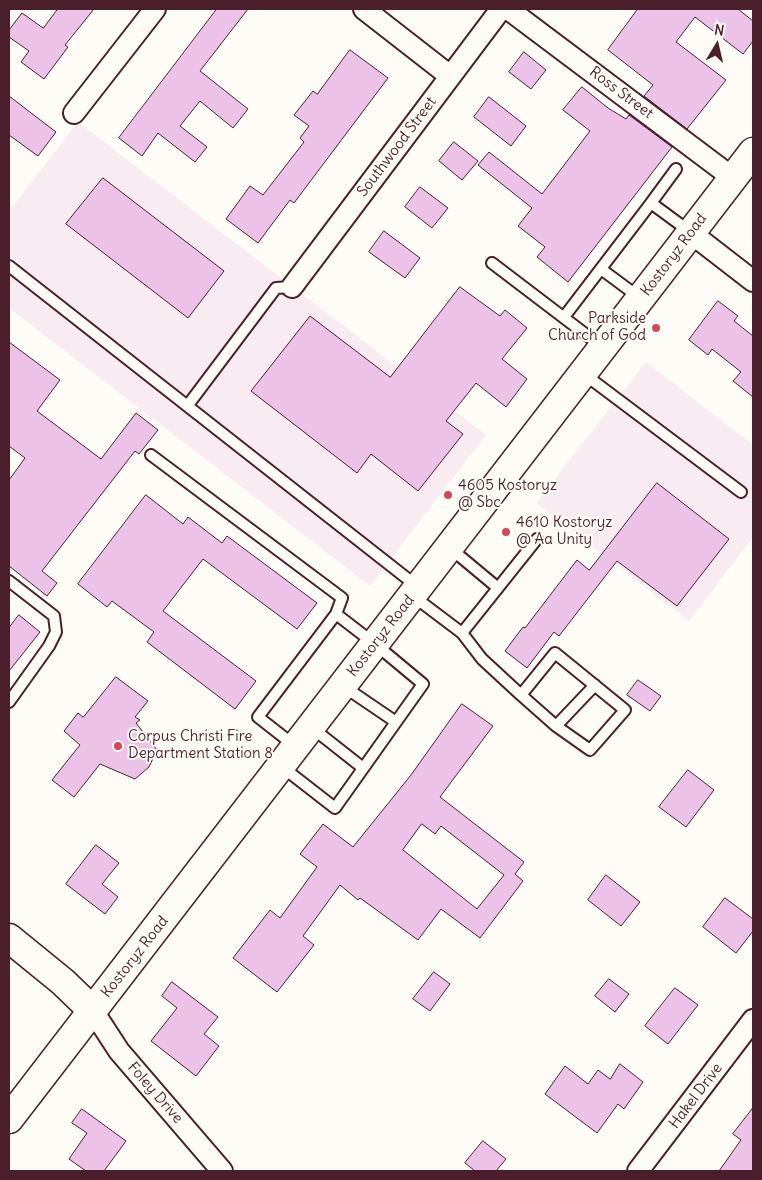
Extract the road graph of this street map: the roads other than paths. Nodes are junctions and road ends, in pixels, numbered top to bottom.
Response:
1 (155, 9) edge
2 (364, 9) edge
3 (502, 9) edge
4 (508, 9) edge
5 (450, 76) junction
6 (74, 113) dead end
7 (753, 152) edge
8 (676, 169) dead end
9 (733, 178) junction
10 (651, 203) junction
11 (691, 233) junction
12 (492, 263) dead end
13 (9, 266) edge
14 (601, 269) junction
15 (749, 274) edge
16 (292, 287) joint
17 (641, 299) junction
18 (564, 318) junction
19 (603, 347) junction
20 (583, 373) junction
21 (188, 405) junction
22 (151, 455) dead end
23 (741, 492) dead end
24 (537, 540) dead end
25 (450, 548) junction
26 (9, 581) edge
27 (498, 588) junction
28 (416, 591) junction
29 (336, 614) junction
30 (462, 632) junction
31 (375, 644) junction
32 (595, 685) junction
33 (343, 686) junction
34 (521, 695) junction
35 (9, 702) edge
36 (396, 722) junction
37 (556, 726) junction
38 (296, 747) junction
39 (364, 768) junction
40 (9, 938) edge
41 (93, 1011) junction
42 (753, 1020) edge
43 (9, 1119) edge
44 (222, 1171) edge
45 (638, 1171) edge

1 - 6 street
2 - 5 street
3 - 5 street, Southwood Street
4 - 9 street, Ross Street
5 - 16 street, Southwood Street
7 - 9 main road, Kostoryz Road
8 - 10 lane
9 - 11 main road, Kostoryz Road
10 - 11 lane
10 - 14 lane
11 - 15 street
11 - 17 main road, Kostoryz Road
12 - 18 lane
13 - 21 lane
14 - 17 lane
14 - 18 lane
16 - 21 lane
17 - 19 main road, Kostoryz Road
18 - 19 lane
19 - 20 main road, Kostoryz Road
20 - 23 lane
20 - 25 main road, Kostoryz Road
21 - 28 lane
22 - 29 lane
24 - 27 lane
25 - 27 lane
25 - 28 main road, Kostoryz Road
26 - 35 lane
27 - 30 lane
28 - 30 lane
28 - 31 main road, Kostoryz Road
29 - 31 lane
29 - 38 lane
30 - 34 lane
31 - 33 main road, Kostoryz Road
31 - 36 lane
32 - 34 lane
32 - 37 lane
32 - 37 lane
33 - 36 lane
33 - 38 main road, Kostoryz Road
34 - 37 lane
36 - 39 lane
38 - 39 lane
38 - 39 lane
38 - 41 main road, Kostoryz Road
40 - 41 main road
41 - 43 main road, Kostoryz Road
41 - 44 street, Foley Drive
42 - 45 street, Hakel Drive

